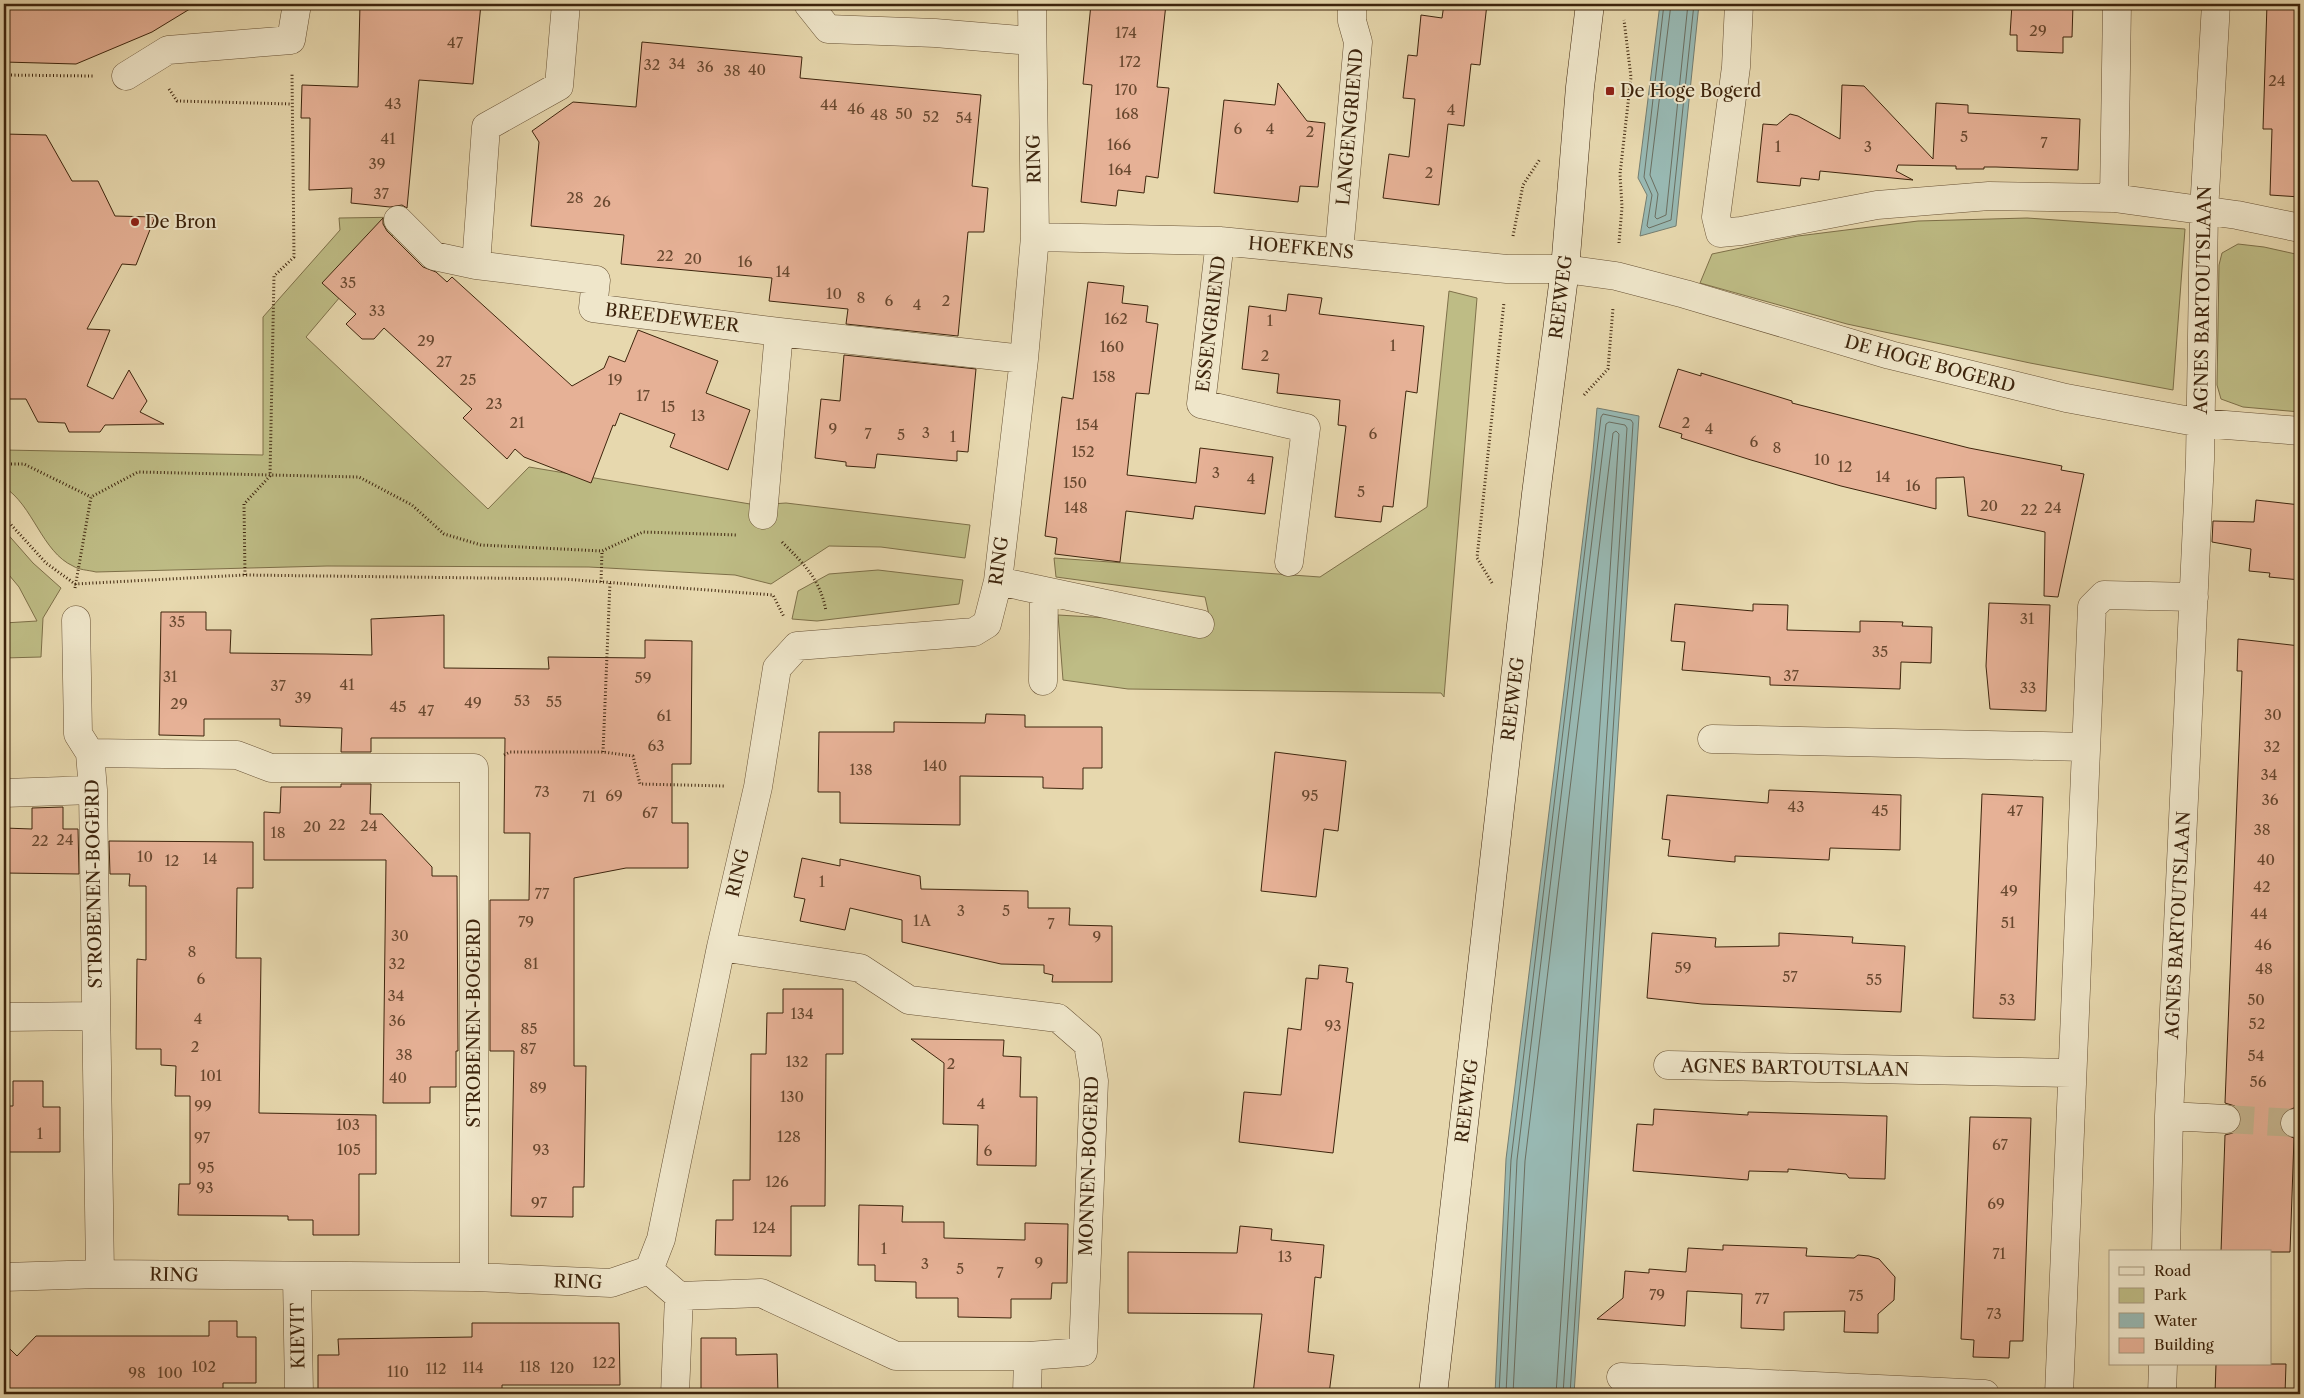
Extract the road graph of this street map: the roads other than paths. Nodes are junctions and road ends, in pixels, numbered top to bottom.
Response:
1 (297, 4) edge
2 (566, 4) edge
3 (808, 4) edge
4 (1032, 4) edge
5 (1352, 4) edge
6 (1590, 4) edge
7 (1739, 4) edge
8 (2117, 4) edge
9 (2216, 4) edge
10 (1032, 41) junction
11 (126, 76) road end
12 (2114, 198) junction
13 (2204, 211) junction
14 (398, 220) dead end
15 (2300, 228) edge
16 (1035, 237) junction
17 (1220, 242) junction
18 (1339, 251) junction
19 (476, 265) junction
20 (1565, 269) junction
21 (779, 332) junction
22 (1024, 359) junction
23 (2201, 423) junction
24 (2300, 431) edge
25 (755, 525) road end
26 (1289, 562) dead end
27 (998, 581) junction
28 (1044, 591) junction
29 (2194, 597) junction
30 (76, 620) dead end
31 (1200, 624) dead end
32 (1043, 681) dead end
33 (1712, 739) dead end
34 (2086, 747) junction
35 (90, 753) junction
36 (93, 790) junction
37 (4, 792) edge
38 (721, 947) junction
39 (4, 1016) edge
40 (96, 1016) junction
41 (1668, 1065) dead end
42 (2072, 1074) junction
43 (2169, 1116) junction
44 (2226, 1119) tunnel mouth
45 (2166, 1250) edge
46 (649, 1270) junction
47 (100, 1274) junction
48 (4, 1277) edge
49 (297, 1277) junction
50 (474, 1277) junction
51 (679, 1296) junction
52 (1028, 1356) junction
53 (2163, 1366) edge
54 (1621, 1377) dead end
55 (299, 1394) edge
56 (675, 1394) edge
57 (1027, 1394) edge
58 (1433, 1394) edge
59 (1985, 1394) edge
60 (2059, 1394) edge
61 (2162, 1394) edge

1 - 11 street
2 - 19 street
3 - 10 street
4 - 10 street, RING
5 - 18 street, LANGENGRIEND
6 - 20 street, REEWEG
7 - 12 street
8 - 12 street
9 - 13 street, AGNES BARTOUTSLAAN
10 - 16 street, RING
12 - 13 street
13 - 15 street
13 - 23 street, AGNES BARTOUTSLAAN
14 - 19 street, BREEDEWEER
16 - 17 street, HOEFKENS
16 - 22 street, RING
17 - 18 street, HOEFKENS
17 - 26 street, ESSENGRIEND
18 - 20 street, HOEFKENS
19 - 21 street, BREEDEWEER
20 - 23 street, DE HOGE BOGERD
20 - 58 street, REEWEG
21 - 22 street, BREEDEWEER
21 - 25 street
22 - 27 street, RING
23 - 24 street, DE HOGE BOGERD
23 - 29 street, AGNES BARTOUTSLAAN
27 - 28 street
27 - 38 street, RING
28 - 31 street
28 - 32 street
29 - 34 street
29 - 43 street, AGNES BARTOUTSLAAN
30 - 35 street, STROBENEN-BOGERD
33 - 34 street
34 - 42 street
35 - 36 street, STROBENEN-BOGERD
35 - 50 street, STROBENEN-BOGERD
36 - 37 street
36 - 40 street, STROBENEN-BOGERD
38 - 46 street, RING
38 - 52 street, MONNEN-BOGERD
39 - 40 street
40 - 47 street, STROBENEN-BOGERD
41 - 42 street, AGNES BARTOUTSLAAN
42 - 60 street
43 - 44 street
43 - 45 street, AGNES BARTOUTSLAAN
46 - 50 street, RING
46 - 51 street
47 - 48 street, RING
47 - 49 street, RING
49 - 50 street, RING
49 - 55 street, KIEVIT
51 - 52 street
51 - 56 street
52 - 57 street
53 - 61 street
54 - 59 street

